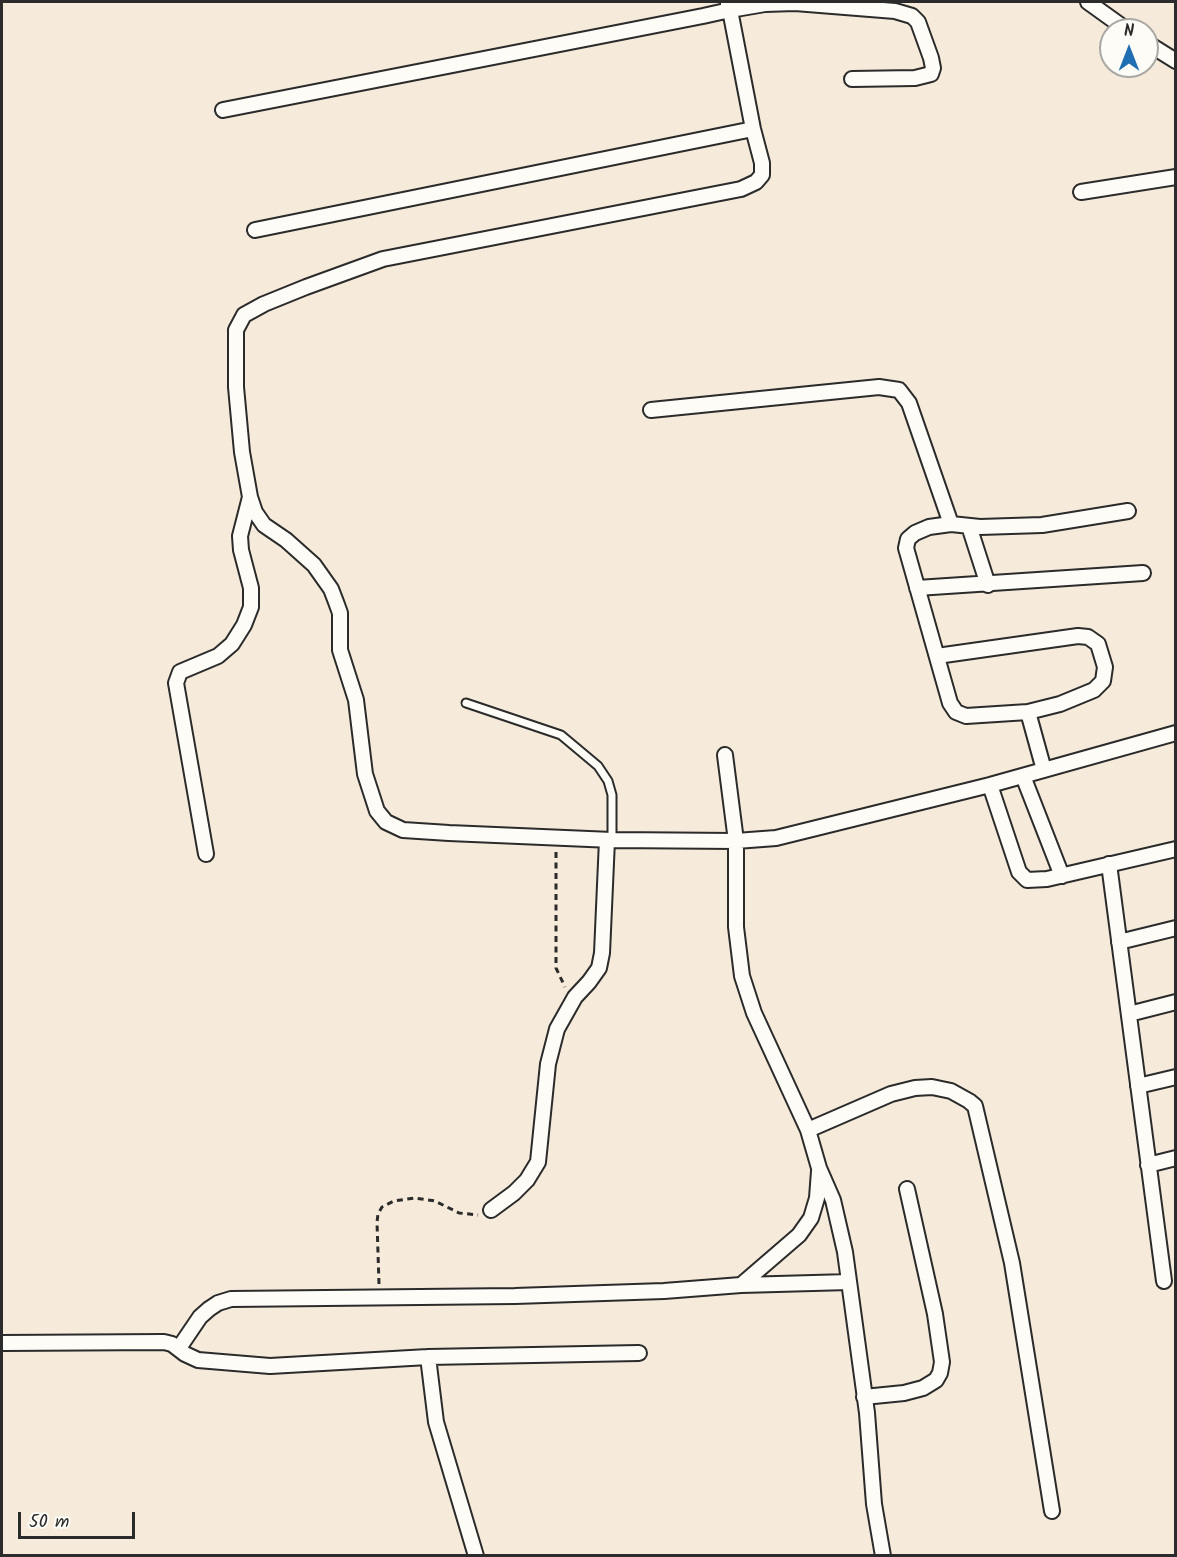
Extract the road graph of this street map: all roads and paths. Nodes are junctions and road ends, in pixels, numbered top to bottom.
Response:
1 (1088, 2) edge
2 (729, 6) edge
3 (1110, 18) edge
4 (1159, 51) edge
5 (1176, 61) edge
6 (852, 79) dead end
7 (223, 110) dead end
8 (753, 129) junction
9 (1176, 177) edge
10 (1081, 192) dead end
11 (255, 230) dead end
12 (651, 410) dead end
13 (250, 497) junction
14 (1128, 512) dead end
15 (951, 524) junction
16 (969, 526) junction
17 (1143, 573) dead end
18 (988, 585) junction
19 (917, 588) junction
20 (937, 656) junction
21 (466, 702) dead end
22 (1029, 712) junction
23 (1176, 733) edge
24 (724, 755) dead end
25 (1044, 770) junction
26 (1023, 776) junction
27 (990, 785) junction
28 (556, 838) junction
29 (610, 840) junction
30 (736, 841) junction
31 (1176, 849) edge
32 (206, 854) dead end
33 (1109, 864) junction
34 (1062, 876) junction
35 (1176, 928) edge
36 (1119, 942) junction
37 (575, 997) junction
38 (1176, 1002) edge
39 (1129, 1014) junction
40 (1176, 1077) edge
41 (1138, 1086) junction
42 (808, 1130) junction
43 (1176, 1158) edge
44 (1148, 1165) junction
45 (819, 1168) junction
46 (907, 1189) dead end
47 (491, 1210) joint
48 (1164, 1281) dead end
49 (849, 1282) junction
50 (741, 1285) junction
51 (380, 1299) junction
52 (2, 1343) edge
53 (179, 1348) junction
54 (639, 1353) dead end
55 (428, 1357) junction
56 (864, 1397) junction
57 (1052, 1511) dead end
58 (476, 1556) edge
59 (883, 1556) edge

1 - 3 street
2 - 6 street
2 - 7 street
2 - 8 street
4 - 5 street
8 - 11 street
8 - 13 street
9 - 10 street
12 - 15 street
13 - 28 street
13 - 32 street
14 - 16 street
15 - 16 street
15 - 19 street
16 - 18 street
17 - 18 street
18 - 19 street
19 - 20 street
20 - 22 street
20 - 22 street
21 - 29 lane
22 - 25 street
23 - 25 street
24 - 30 street
25 - 26 street
26 - 27 street
26 - 34 street
27 - 30 street
27 - 34 street
28 - 29 street
28 - 37 path
29 - 30 street
29 - 37 street
30 - 42 street
31 - 33 street
33 - 34 street
33 - 36 street
35 - 36 street
36 - 39 street
37 - 47 street
38 - 39 street
39 - 41 street
40 - 41 street
41 - 44 street
42 - 45 street
42 - 57 street
43 - 44 street
44 - 48 street
45 - 49 street
45 - 50 street
46 - 56 street
47 - 51 path
49 - 50 street
49 - 56 street
50 - 51 street
51 - 53 street
52 - 53 street
53 - 55 street
54 - 55 street
55 - 58 street
56 - 59 street

